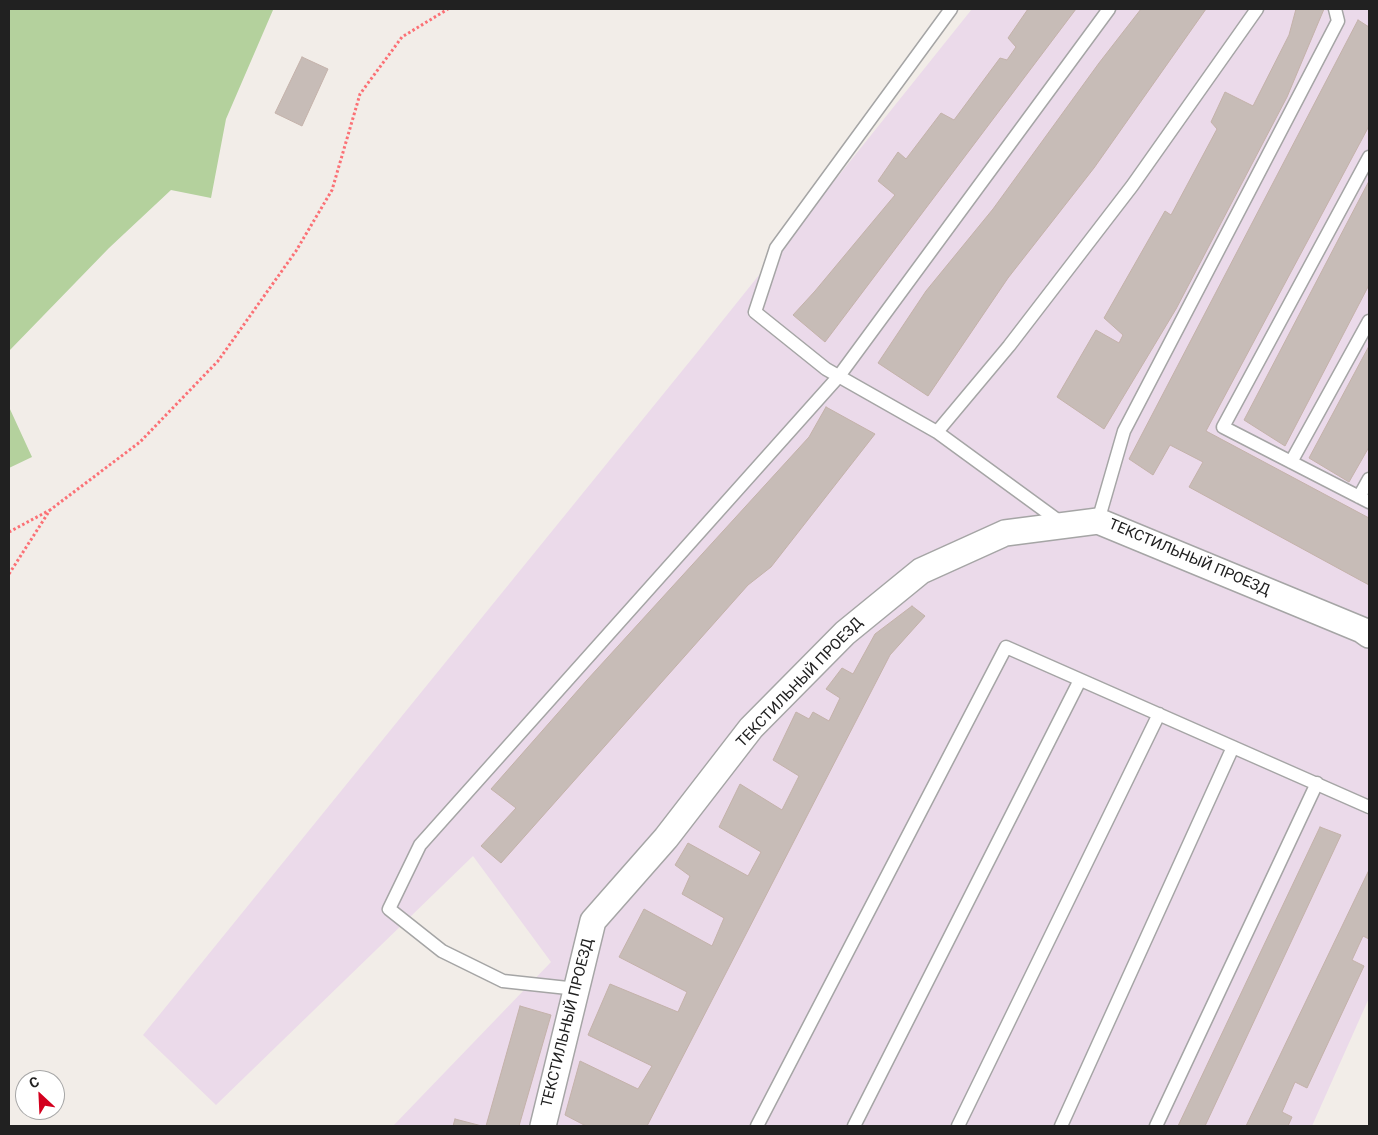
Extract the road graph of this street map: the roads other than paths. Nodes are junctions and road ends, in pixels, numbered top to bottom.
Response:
1 (951, 9) edge
2 (1110, 9) edge
3 (1257, 9) edge
4 (1335, 9) edge
5 (1369, 156) edge
6 (1369, 321) edge
7 (839, 376) junction
8 (937, 432) junction
9 (1291, 462) junction
10 (1369, 479) edge
11 (1364, 500) edge
12 (1098, 521) junction
13 (1065, 525) junction
14 (1369, 635) edge
15 (1080, 680) junction
16 (1159, 714) junction
17 (1233, 747) junction
18 (1317, 784) junction
19 (1369, 806) edge
20 (577, 989) junction
21 (543, 1126) edge
22 (757, 1126) edge
23 (854, 1126) edge
24 (958, 1126) edge
25 (1061, 1126) edge
26 (1156, 1126) edge

1 - 7 lane
2 - 7 lane
3 - 8 lane
4 - 12 lane
5 - 9 lane
6 - 9 lane
7 - 8 lane
7 - 20 lane
8 - 13 lane
9 - 11 lane
10 - 11 lane
12 - 13 street, ТЕКСТИЛЬНЫЙ ПРОЕЗД
12 - 14 street, ТЕКСТИЛЬНЫЙ ПРОЕЗД
13 - 20 street, ТЕКСТИЛЬНЫЙ ПРОЕЗД
15 - 16 lane
15 - 22 lane
15 - 23 lane
16 - 17 lane
16 - 24 lane
17 - 18 lane
17 - 25 lane
18 - 19 lane
18 - 26 lane
20 - 21 street, ТЕКСТИЛЬНЫЙ ПРОЕЗД

